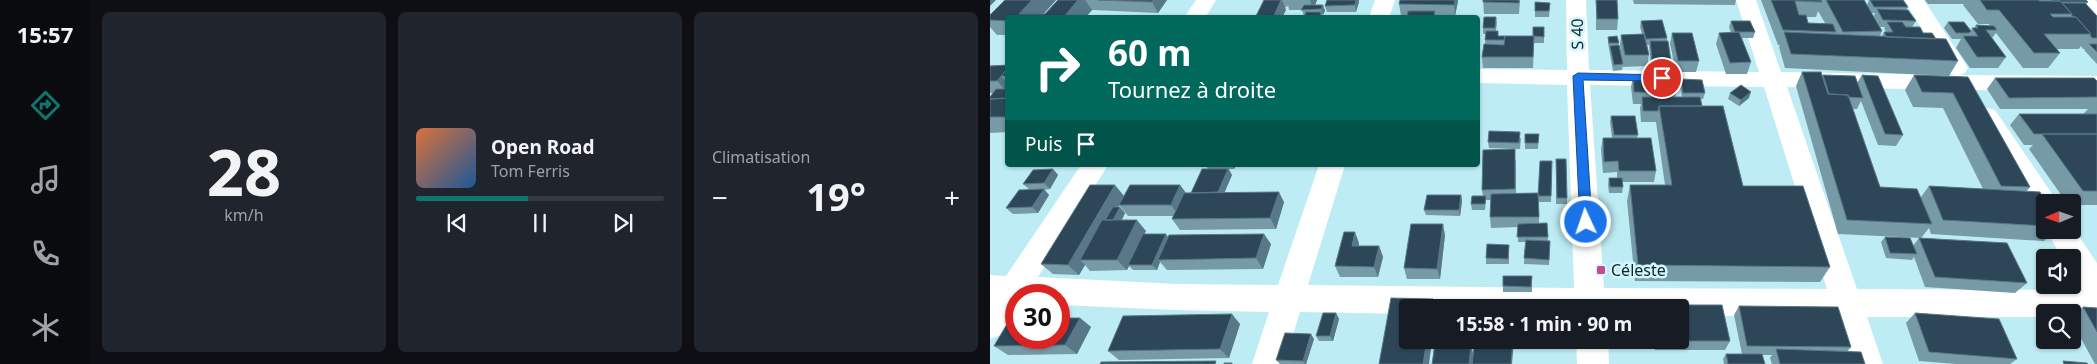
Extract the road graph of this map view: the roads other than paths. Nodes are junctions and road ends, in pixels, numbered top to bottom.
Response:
1 (1206, 0) edge
2 (1384, 0) edge
3 (1576, 0) edge
4 (1746, 0) edge
5 (1914, 0) edge
6 (2084, 0) edge
7 (2097, 14) edge
8 (1196, 15) edge
9 (1380, 15) edge
10 (1480, 76) edge
11 (1578, 76) junction
12 (1772, 79) junction
13 (1966, 83) junction
14 (2097, 84) edge
15 (1093, 167) edge
16 (1331, 167) edge
17 (2037, 194) edge
18 (2066, 239) edge
19 (1002, 288) edge
20 (2097, 288) edge
21 (1290, 298) junction
22 (1590, 299) edge
23 (1399, 300) edge
24 (1689, 304) edge
25 (1847, 304) junction
26 (2097, 304) edge
27 (990, 325) edge
28 (1592, 349) edge
29 (1268, 364) edge
30 (1593, 364) edge
31 (1867, 364) edge

1 - 8 street
2 - 9 street
3 - 11 street, S 40
4 - 12 street
5 - 13 street
6 - 7 street
10 - 11 street
11 - 12 street
11 - 22 street, S 40
12 - 13 street
12 - 25 street
13 - 14 street
13 - 17 street
15 - 19 street
16 - 21 street
18 - 20 street
19 - 21 street
19 - 27 street
21 - 23 street
21 - 29 street
24 - 25 street
25 - 26 street
25 - 31 street
28 - 30 street

